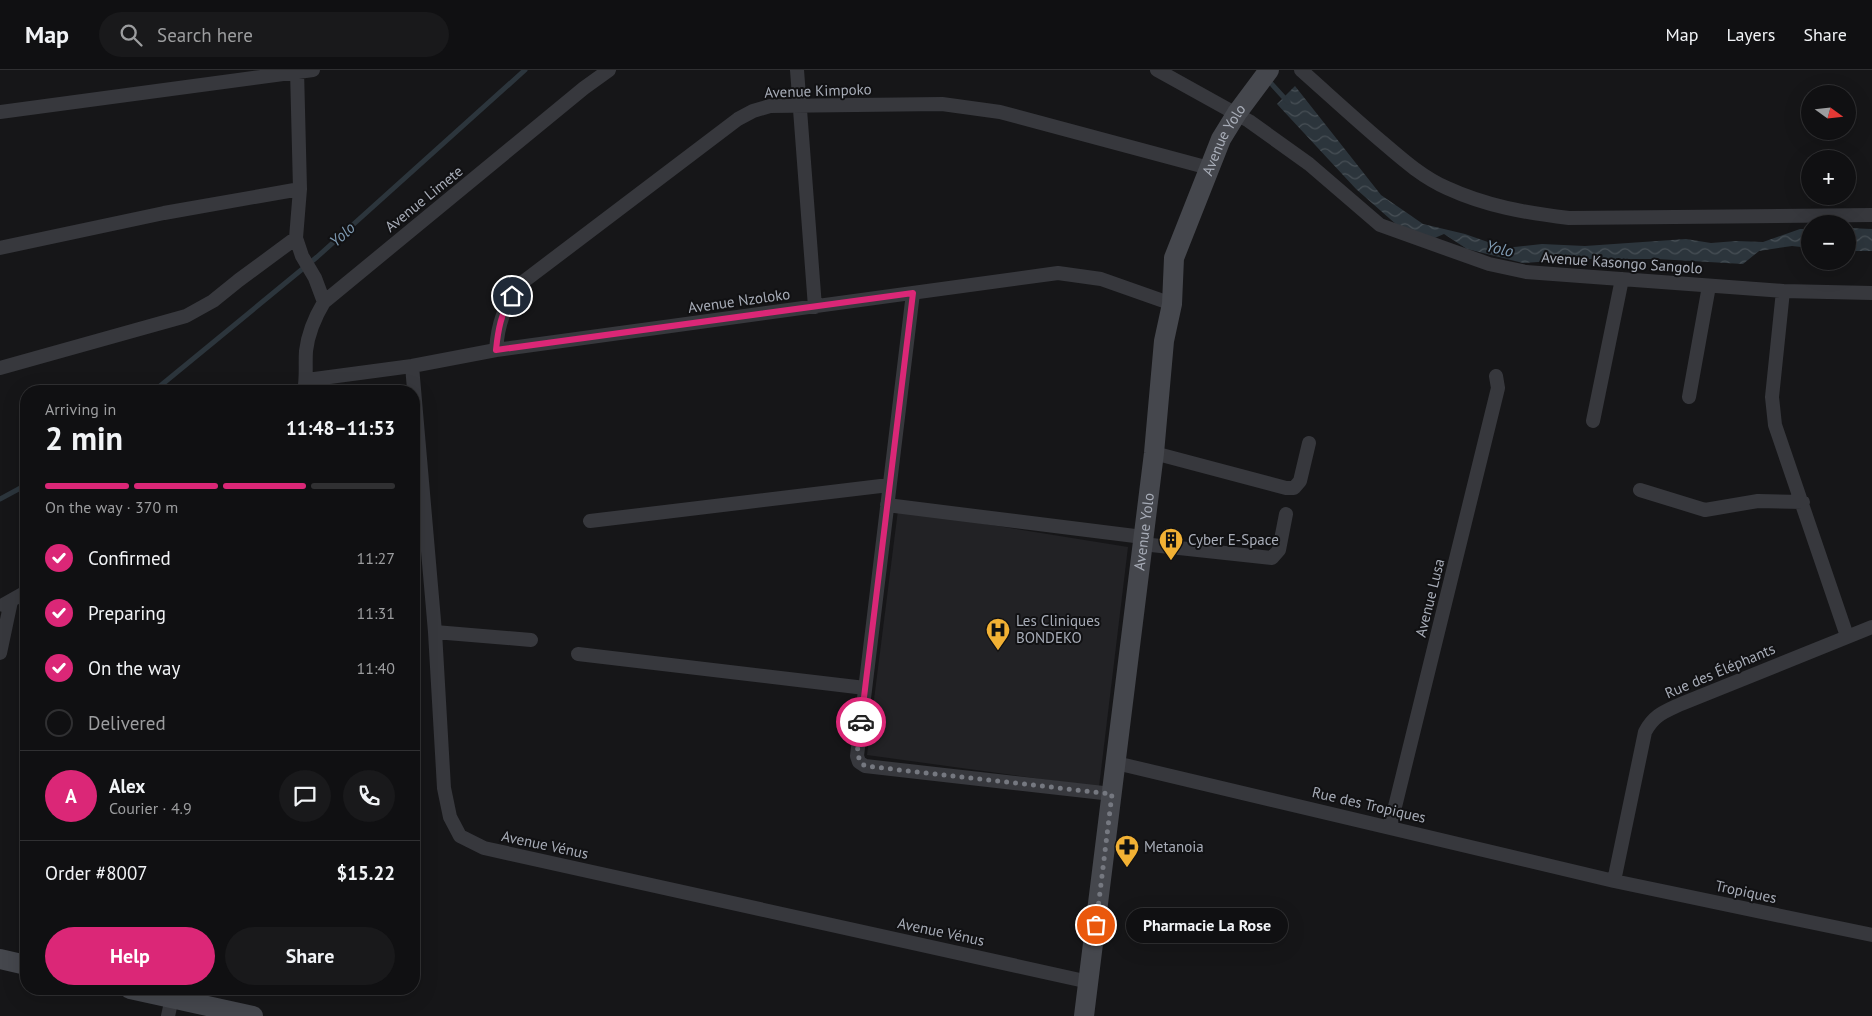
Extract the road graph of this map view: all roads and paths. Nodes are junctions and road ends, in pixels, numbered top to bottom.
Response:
1 (312, 70) edge
2 (609, 70) edge
3 (797, 70) edge
4 (1157, 70) edge
5 (1301, 70) edge
6 (297, 72) edge
7 (1264, 76) edge
8 (798, 105) junction
9 (0, 112) edge
10 (1236, 113) junction
11 (1209, 168) junction
12 (300, 189) junction
13 (1872, 215) edge
14 (296, 238) junction
15 (0, 248) edge
16 (1622, 279) junction
17 (1709, 286) junction
18 (1783, 291) junction
19 (913, 293) junction
20 (1872, 293) edge
21 (324, 302) junction
22 (1172, 304) junction
23 (815, 307) junction
24 (496, 350) junction
25 (412, 366) junction
26 (0, 368) edge
27 (1496, 376) dead end
28 (305, 385) edge
29 (310, 385) edge
30 (414, 385) edge
31 (1689, 397) dead end
32 (1593, 421) dead end
33 (1309, 443) dead end
34 (1154, 453) junction
35 (420, 459) edge
36 (889, 485) junction
37 (1640, 490) dead end
38 (1802, 502) junction
39 (887, 506) junction
40 (1286, 514) dead end
41 (590, 521) dead end
42 (1143, 541) junction
43 (20, 595) edge
44 (5, 604) edge
45 (1872, 627) edge
46 (435, 632) junction
47 (1847, 636) junction
48 (531, 640) dead end
49 (0, 654) edge
50 (578, 654) dead end
51 (865, 688) junction
52 (1116, 764) junction
53 (1112, 794) junction
54 (1390, 827) junction
55 (1614, 881) junction
56 (1872, 935) edge
57 (0, 959) edge
58 (20, 964) edge
59 (1089, 982) junction
60 (150, 995) edge
61 (171, 1001) edge
62 (253, 1016) edge
63 (1084, 1016) edge

1 - 6 street
2 - 21 street, Avenue Limete
3 - 8 street
4 - 10 street
5 - 13 street
6 - 9 street
6 - 12 street
7 - 10 street, Avenue Yolo
8 - 11 street, Avenue Kimpoko
8 - 23 street
8 - 24 street, Avenue Kimpoko
10 - 11 street, Avenue Yolo
10 - 16 street, Avenue Kasongo Sangolo
11 - 22 street, Avenue Yolo
12 - 14 street
12 - 15 street
14 - 21 street
14 - 26 street
16 - 17 street, Avenue Kasongo Sangolo
16 - 32 street
17 - 18 street, Avenue Kasongo Sangolo
17 - 31 street
18 - 20 street, Avenue Kasongo Sangolo
18 - 38 street
19 - 22 street, Avenue Nzoloko
19 - 23 street, Avenue Nzoloko
19 - 36 street
21 - 28 street, Avenue Limete
22 - 34 street, Avenue Yolo
23 - 24 street, Avenue Nzoloko
24 - 25 street, Avenue Nzoloko
25 - 29 street, Avenue Nzoloko
25 - 30 street, Avenue Vénus
27 - 54 street, Avenue Lusa
33 - 34 street
34 - 42 street, Avenue Yolo
35 - 46 street, Avenue Vénus
36 - 39 street
36 - 41 street
37 - 38 street
38 - 47 street
39 - 42 street
39 - 51 street
40 - 42 street
42 - 52 street, Avenue Yolo
43 - 44 street
44 - 49 street
45 - 47 street, Rue des Éléphants
46 - 48 street
46 - 59 street, Avenue Vénus
47 - 55 street, Rue des Éléphants
50 - 51 street
51 - 53 street
52 - 53 street, Avenue Yolo
52 - 54 street, Rue des Tropiques
53 - 59 street, Avenue Yolo
54 - 55 street, Rue des Tropiques
55 - 56 street, Tropiques
57 - 58 street
59 - 63 street, Avenue Yolo
60 - 61 street
61 - 62 street

